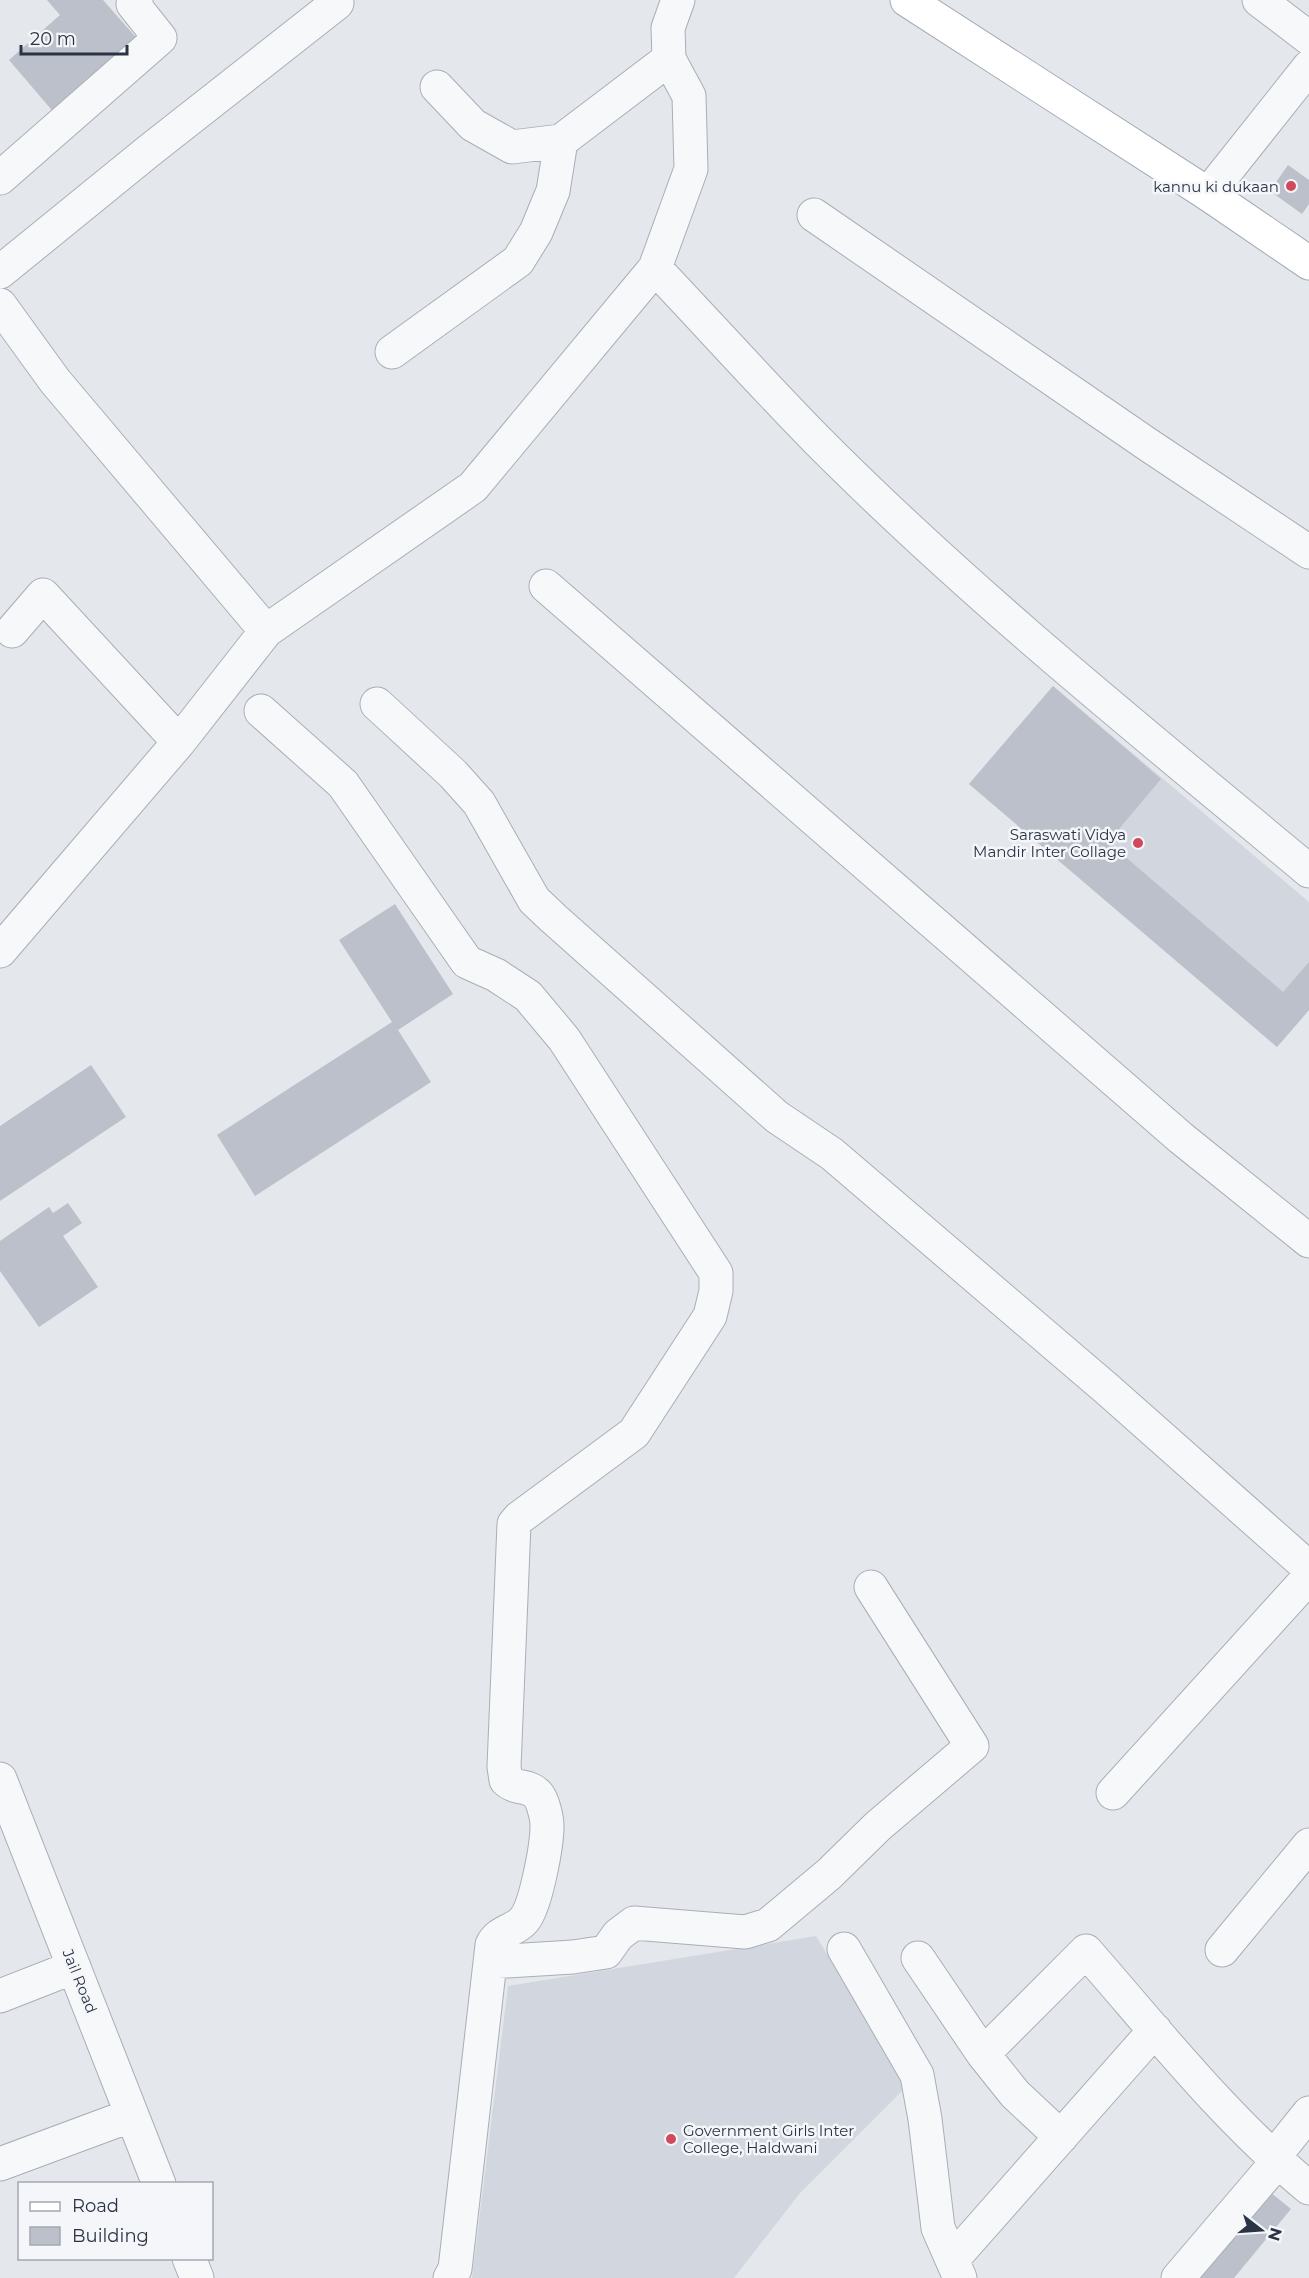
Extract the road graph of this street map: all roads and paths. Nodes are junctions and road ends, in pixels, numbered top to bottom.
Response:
1 (136, 0) edge
2 (678, 0) edge
3 (907, 0) edge
4 (1259, 0) edge
5 (337, 3) dead end
6 (1309, 38) edge
7 (669, 59) junction
8 (1309, 67) edge
9 (436, 87) dead end
10 (561, 141) junction
11 (0, 178) edge
12 (1208, 194) junction
13 (814, 215) dead end
14 (1309, 263) edge
15 (655, 268) junction
16 (0, 272) edge
17 (0, 305) edge
18 (392, 352) dead end
19 (1309, 552) edge
20 (546, 586) dead end
21 (12, 631) dead end
22 (266, 631) junction
23 (377, 704) dead end
24 (261, 711) dead end
25 (179, 742) junction
26 (1309, 872) edge
27 (0, 951) edge
28 (1309, 1241) edge
29 (1309, 1568) edge
30 (1309, 1577) edge
31 (871, 1587) dead end
32 (0, 1779) edge
33 (1113, 1793) dead end
34 (1309, 1845) edge
35 (844, 1949) dead end
36 (1222, 1950) dead end
37 (918, 1958) dead end
38 (490, 1962) junction
39 (74, 1967) junction
40 (0, 1996) edge
41 (1155, 2030) junction
42 (983, 2054) junction
43 (1309, 2113) edge
44 (132, 2115) junction
45 (1061, 2137) junction
46 (1275, 2160) junction
47 (0, 2164) edge
48 (158, 2182) edge
49 (1309, 2188) edge
50 (189, 2260) edge
51 (956, 2269) edge
52 (197, 2278) edge
53 (450, 2278) edge
54 (1178, 2278) edge

1 - 11 street
2 - 7 street
3 - 12 main road
4 - 6 street
5 - 16 street
7 - 10 street
7 - 15 street
8 - 12 street
9 - 10 street
10 - 18 street
12 - 14 main road
13 - 19 street
15 - 22 street
15 - 26 street
17 - 22 street
20 - 28 street
21 - 25 street
22 - 25 street
23 - 29 street
24 - 38 street
25 - 27 street
30 - 33 street
31 - 38 street
32 - 39 street, Jail Road
34 - 36 street
35 - 51 street
37 - 42 street
38 - 53 street
39 - 40 street
39 - 44 street, Jail Road
41 - 42 street
41 - 45 street
41 - 46 street
42 - 45 street
43 - 46 street
44 - 47 street
44 - 48 street, Jail Road
45 - 51 street
46 - 49 street
46 - 54 street
50 - 52 street

